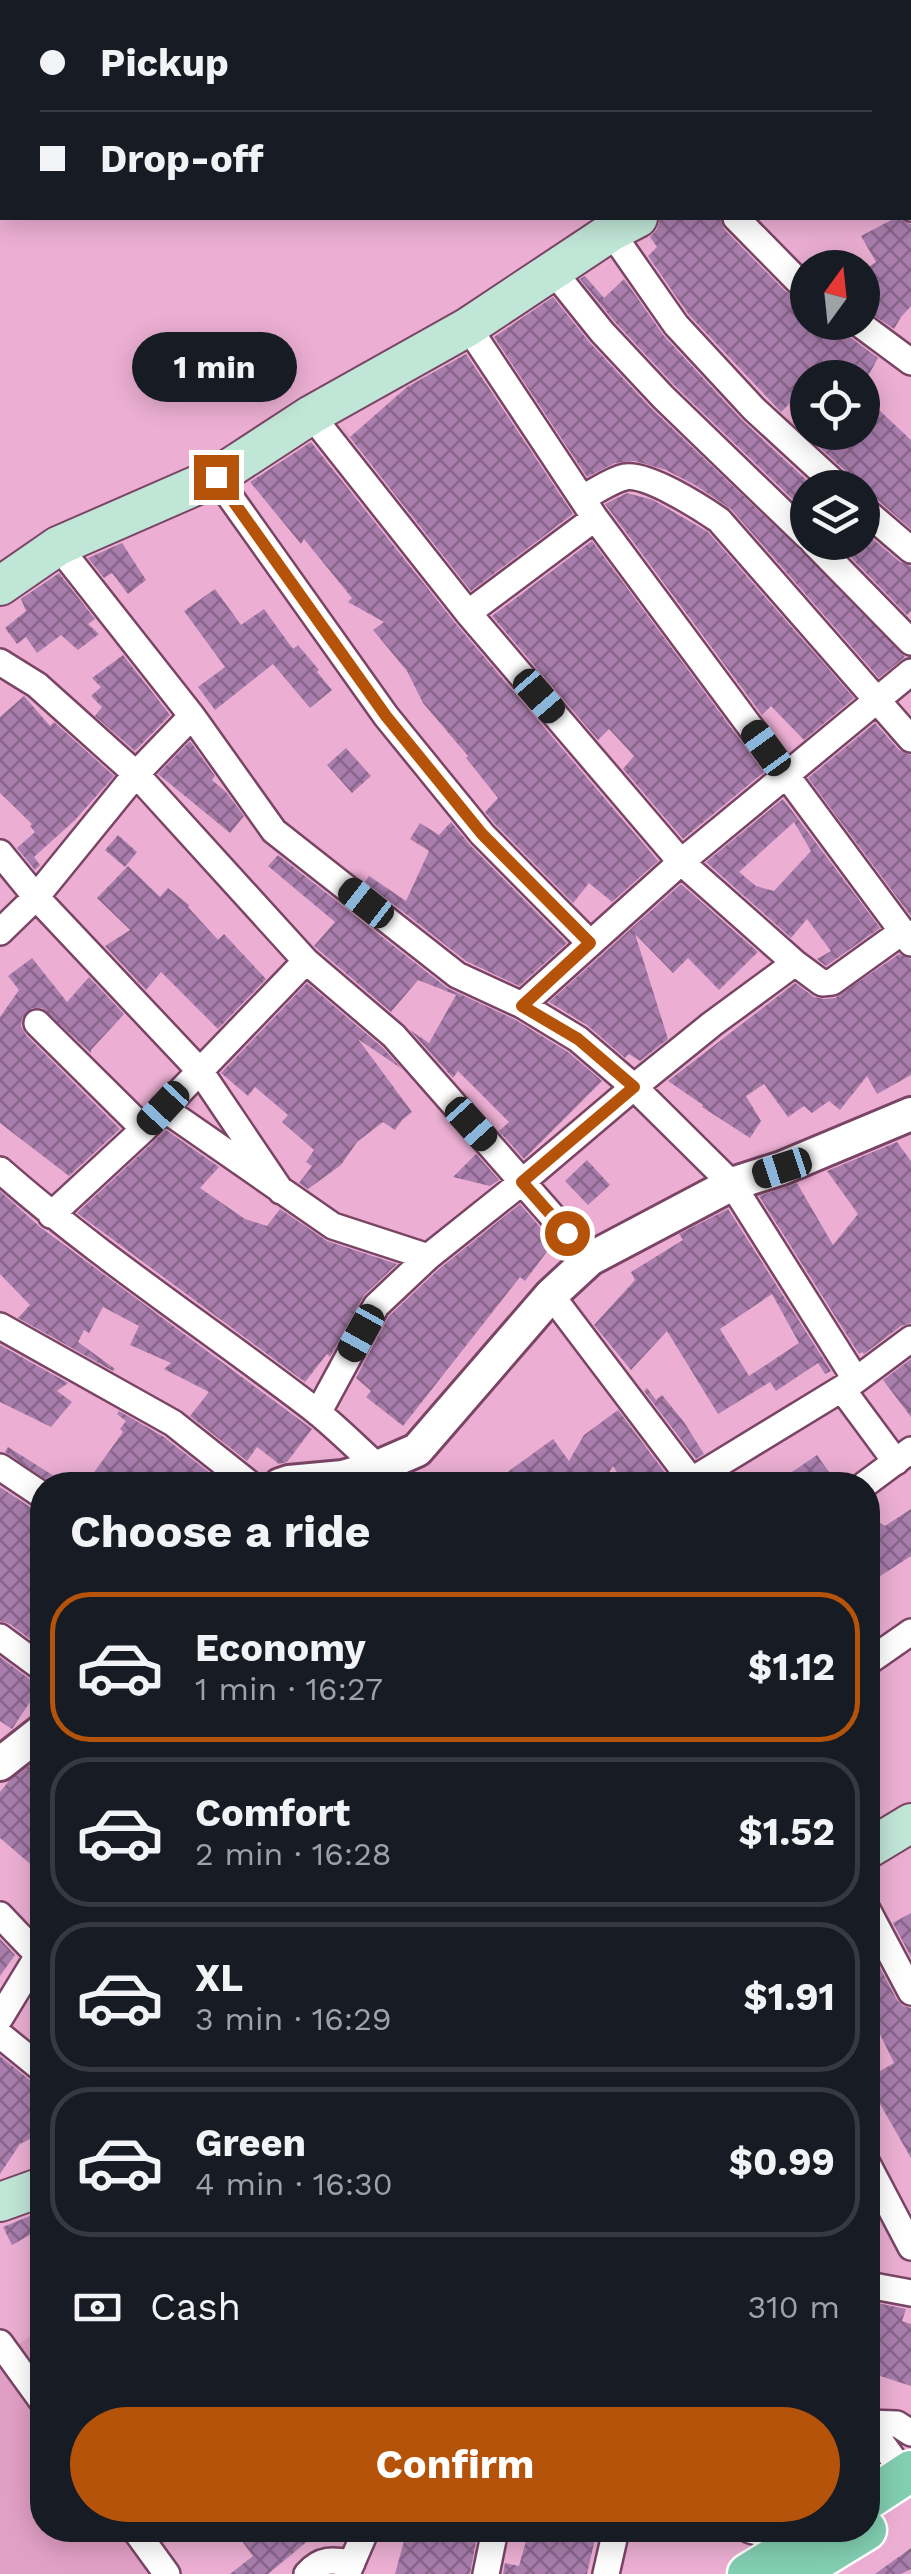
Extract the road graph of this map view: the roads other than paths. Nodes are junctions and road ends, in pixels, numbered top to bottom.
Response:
1 (738, 220) edge
2 (624, 225) edge
3 (554, 271) junction
4 (790, 273) edge
5 (468, 327) junction
6 (880, 339) edge
7 (911, 362) edge
8 (311, 415) junction
9 (821, 470) edge
10 (216, 477) junction
11 (589, 508) junction
12 (790, 521) edge
13 (880, 523) edge
14 (58, 546) junction
15 (911, 550) edge
16 (830, 560) edge
17 (0, 586) edge
18 (468, 613) junction
19 (911, 642) edge
20 (0, 662) edge
21 (911, 672) edge
22 (879, 700) junction
23 (192, 716) junction
24 (911, 739) edge
25 (136, 774) junction
26 (787, 777) junction
27 (0, 853) edge
28 (681, 862) junction
29 (36, 896) junction
30 (0, 932) edge
31 (907, 937) edge
32 (590, 943) junction
33 (306, 961) junction
34 (795, 963) junction
35 (522, 1006) junction
36 (36, 1024) dead end
37 (200, 1071) junction
38 (634, 1087) junction
39 (163, 1108) junction
40 (911, 1114) edge
41 (144, 1128) junction
42 (0, 1170) edge
43 (522, 1182) junction
44 (732, 1184) junction
45 (281, 1191) junction
46 (51, 1215) junction
47 (428, 1257) junction
48 (590, 1258) junction
49 (551, 1295) junction
50 (0, 1326) edge
51 (911, 1339) edge
52 (849, 1385) junction
53 (318, 1413) junction
54 (904, 1456) edge
55 (0, 1467) edge
56 (378, 1467) junction
57 (235, 1472) edge
58 (364, 1472) edge
59 (681, 1472) edge
60 (709, 1472) edge
61 (880, 1473) edge
62 (30, 1488) edge
63 (911, 1632) edge
64 (0, 1637) edge
65 (880, 1654) edge
66 (30, 1659) edge
67 (30, 1740) edge
68 (0, 1764) edge
69 (911, 1823) edge
70 (880, 1841) edge
71 (0, 1915) edge
72 (880, 1934) edge
73 (30, 1943) edge
74 (30, 1968) edge
75 (911, 1992) edge
76 (0, 2018) edge
77 (0, 2034) edge
78 (30, 2059) edge
79 (880, 2188) edge
80 (30, 2191) edge
81 (0, 2202) edge
82 (911, 2246) edge
83 (880, 2287) edge
84 (911, 2293) edge
85 (0, 2342) edge
86 (30, 2385) edge
87 (880, 2423) edge
88 (911, 2433) edge
89 (880, 2440) edge
90 (909, 2483) edge
91 (880, 2494) edge
92 (880, 2515) edge
93 (144, 2542) edge
94 (361, 2542) edge
95 (493, 2542) edge
96 (613, 2542) edge
97 (808, 2542) edge
98 (779, 2548) edge
99 (349, 2569) edge
100 (167, 2574) edge
101 (307, 2574) edge
102 (486, 2574) edge
103 (606, 2574) edge

1 - 4 street
2 - 3 main road
2 - 9 street
3 - 5 main road
3 - 12 street
5 - 8 main road
5 - 11 street
6 - 7 street
8 - 10 main road
8 - 18 street
10 - 14 main road
10 - 32 street
11 - 18 street
11 - 22 street
11 - 26 street
13 - 15 street
14 - 17 main road
14 - 23 street
16 - 19 street
18 - 28 street
20 - 25 street
21 - 22 street
22 - 24 street
22 - 26 street
23 - 25 street
23 - 35 street
25 - 29 street
25 - 33 street
26 - 28 street
26 - 31 street
27 - 29 street
28 - 32 street
28 - 34 street
29 - 30 street
29 - 37 street
31 - 34 street
32 - 35 street
33 - 37 street
33 - 43 street
34 - 38 street
35 - 38 street
36 - 41 street
37 - 39 street
37 - 45 street
38 - 43 street
38 - 44 street
39 - 41 street
39 - 45 street
40 - 44 street
41 - 46 street
42 - 46 street
43 - 47 street
43 - 48 street
44 - 48 street
44 - 52 street
45 - 47 street
46 - 53 street
47 - 53 street
48 - 49 street
49 - 56 street
49 - 59 street
50 - 57 street
51 - 52 street
52 - 54 street
52 - 60 street
53 - 56 street
54 - 61 street
55 - 62 street
56 - 58 street
63 - 65 street
64 - 66 street
67 - 68 street
69 - 70 main road
71 - 73 street
72 - 75 street
74 - 76 street
77 - 78 street
79 - 82 street
80 - 81 main road
83 - 84 street
85 - 86 street
87 - 88 street
89 - 90 street
90 - 91 main road
90 - 92 main road
93 - 100 street
94 - 99 street
95 - 102 street
96 - 103 street
97 - 98 main road
99 - 101 street

